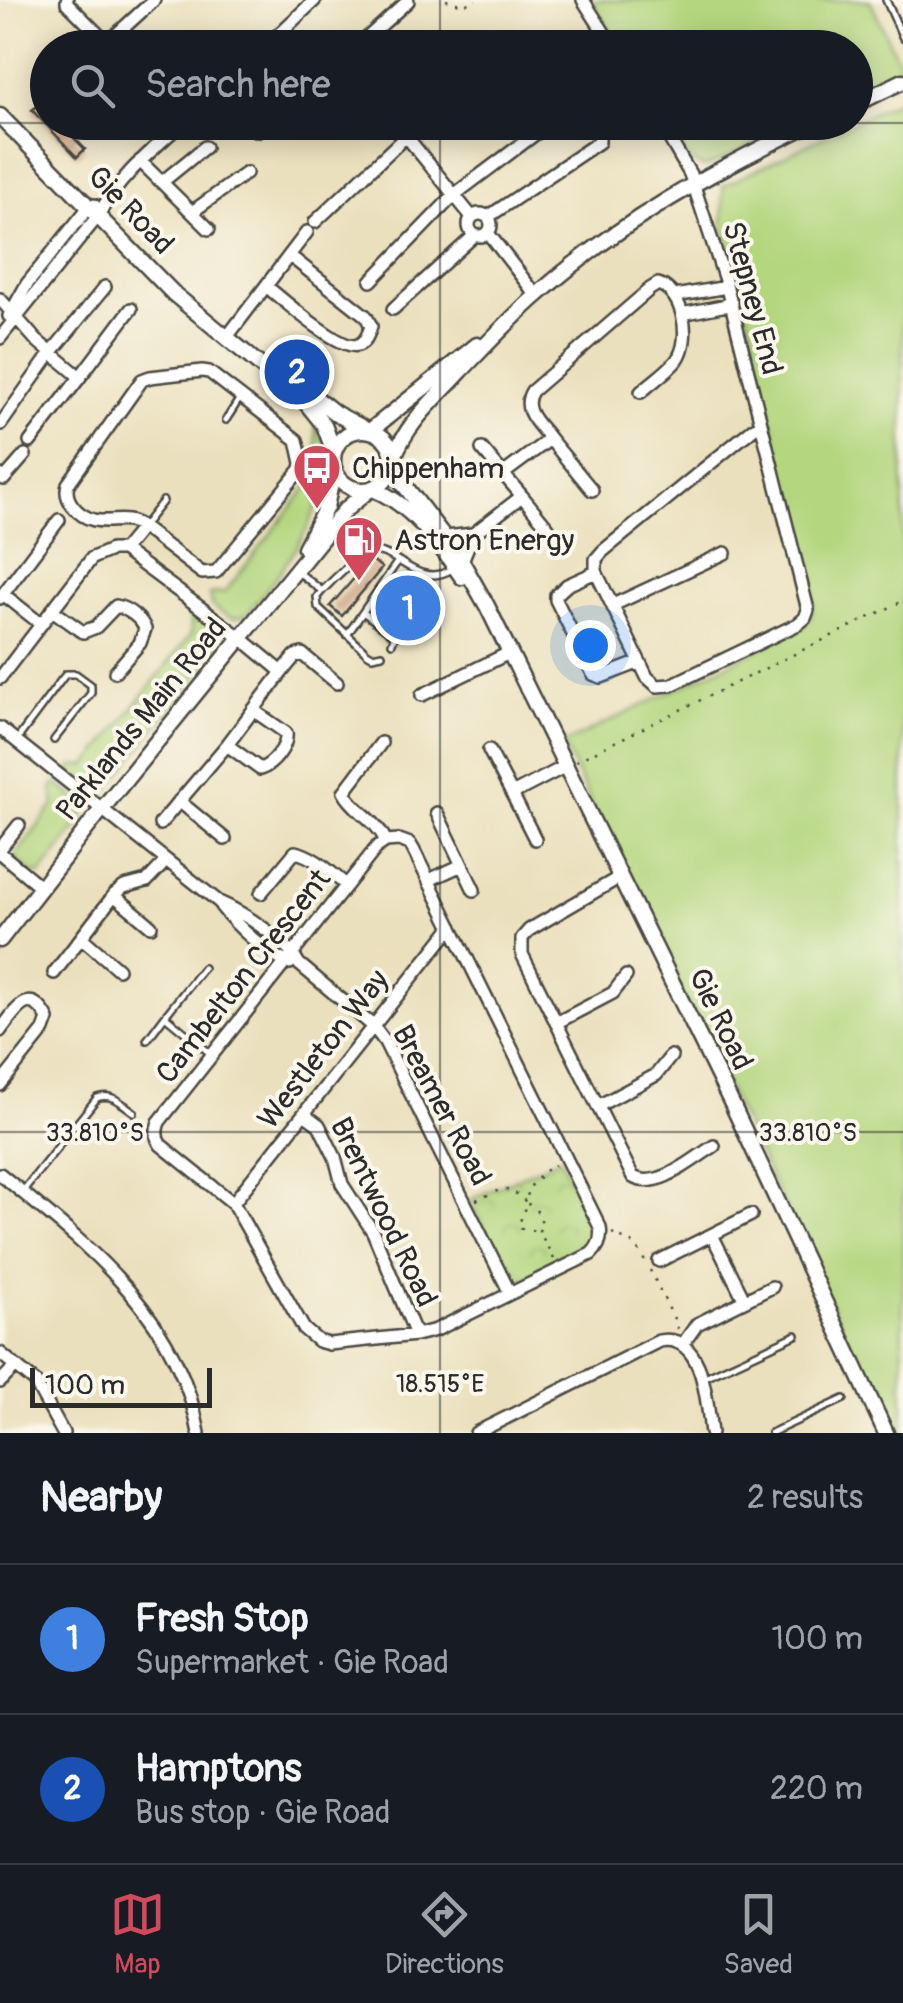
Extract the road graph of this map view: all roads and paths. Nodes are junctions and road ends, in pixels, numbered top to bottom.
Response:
1 (67, 0) edge
2 (154, 0) edge
3 (315, 0) edge
4 (446, 0) edge
5 (476, 0) edge
6 (583, 0) edge
7 (886, 0) edge
8 (408, 2) edge
9 (94, 30) edge
10 (124, 30) edge
11 (283, 30) edge
12 (376, 30) edge
13 (602, 30) edge
14 (903, 38) edge
15 (903, 81) edge
16 (873, 96) edge
17 (0, 116) edge
18 (164, 140) edge
19 (402, 140) edge
20 (409, 140) edge
21 (527, 140) edge
22 (599, 140) edge
23 (670, 140) edge
24 (779, 140) edge
25 (204, 147) dead end
26 (140, 161) junction
27 (246, 173) dead end
28 (162, 182) junction
29 (692, 185) junction
30 (454, 195) junction
31 (94, 212) junction
32 (192, 212) junction
33 (472, 217) junction
34 (488, 217) junction
35 (208, 228) dead end
36 (481, 234) junction
37 (290, 256) junction
38 (371, 280) dead end
39 (266, 286) junction
40 (105, 287) dead end
41 (727, 288) junction
42 (536, 295) junction
43 (675, 296) junction
44 (0, 299) edge
45 (732, 304) junction
46 (131, 309) dead end
47 (393, 309) dead end
48 (14, 314) junction
49 (682, 314) junction
50 (498, 331) junction
51 (2, 336) edge
52 (227, 337) junction
53 (51, 352) junction
54 (80, 376) junction
55 (641, 392) dead end
56 (241, 396) junction
57 (226, 420) dead end
58 (1, 424) edge
59 (761, 425) junction
60 (368, 430) junction
61 (550, 439) junction
62 (482, 450) dead end
63 (334, 452) junction
64 (394, 460) junction
65 (334, 469) junction
66 (504, 474) junction
67 (2, 479) edge
68 (371, 489) junction
69 (592, 490) dead end
70 (522, 496) junction
71 (164, 501) dead end
72 (59, 520) dead end
73 (142, 527) junction
74 (550, 529) dead end
75 (473, 534) junction
76 (446, 537) junction
77 (122, 550) junction
78 (725, 552) dead end
79 (398, 561) junction
80 (458, 564) junction
81 (596, 572) junction
82 (293, 573) junction
83 (322, 591) junction
84 (1, 596) edge
85 (903, 601) edge
86 (613, 605) junction
87 (52, 610) junction
88 (363, 612) junction
89 (41, 624) junction
90 (347, 636) junction
91 (241, 638) junction
92 (392, 643) dead end
93 (509, 652) junction
94 (382, 654) dead end
95 (640, 662) junction
96 (115, 672) dead end
97 (282, 672) junction
98 (0, 678) edge
99 (337, 683) dead end
100 (422, 695) dead end
101 (253, 710) junction
102 (1, 731) edge
103 (54, 740) dead end
104 (16, 741) junction
105 (381, 743) dead end
106 (227, 744) junction
107 (489, 750) dead end
108 (566, 766) junction
109 (512, 794) junction
110 (179, 802) junction
111 (102, 809) junction
112 (437, 813) dead end
113 (160, 824) dead end
114 (19, 825) dead end
115 (224, 839) dead end
116 (386, 840) junction
117 (535, 840) dead end
118 (0, 851) edge
119 (166, 861) junction
120 (462, 865) junction
121 (428, 880) junction
122 (622, 881) junction
123 (346, 885) junction
124 (41, 888) junction
125 (474, 890) dead end
126 (261, 894) dead end
127 (114, 895) junction
128 (151, 926) dead end
129 (452, 927) junction
130 (82, 938) junction
131 (0, 940) edge
132 (292, 960) junction
133 (202, 968) dead end
134 (118, 969) dead end
135 (54, 972) dead end
136 (626, 976) dead end
137 (165, 1016) junction
138 (556, 1023) junction
139 (373, 1026) junction
140 (0, 1031) edge
141 (147, 1040) dead end
142 (212, 1055) junction
143 (670, 1056) dead end
144 (0, 1085) edge
145 (598, 1106) junction
146 (134, 1112) dead end
147 (304, 1114) junction
148 (714, 1146) dead end
149 (566, 1158) junction
150 (0, 1174) edge
151 (22, 1192) junction
152 (233, 1203) junction
153 (527, 1203) junction
154 (466, 1205) junction
155 (751, 1215) dead end
156 (538, 1231) junction
157 (601, 1232) junction
158 (712, 1234) junction
159 (658, 1261) dead end
160 (560, 1269) junction
161 (772, 1287) dead end
162 (510, 1293) junction
163 (744, 1299) junction
164 (416, 1335) junction
165 (796, 1336) dead end
166 (680, 1342) junction
167 (0, 1352) edge
168 (16, 1366) junction
169 (702, 1378) junction
170 (0, 1382) edge
171 (844, 1399) dead end
172 (711, 1430) edge
173 (481, 1432) edge
174 (64, 1433) edge
175 (199, 1433) edge
176 (695, 1433) edge
177 (771, 1433) edge
178 (886, 1433) edge

1 - 9 street
2 - 10 street
3 - 11 street
4 - 5 path
6 - 13 street
7 - 14 lane
8 - 12 street
15 - 16 street
17 - 31 street, Gie Road
18 - 26 street
19 - 37 street
20 - 30 street
21 - 30 street
22 - 34 street
23 - 29 street, Stepney End
24 - 29 street
25 - 28 street
26 - 28 street
26 - 31 street
27 - 32 street
28 - 32 street
29 - 41 street, Stepney End
29 - 42 street
30 - 33 street
30 - 38 street
31 - 48 street
31 - 52 street, Gie Road
32 - 35 street
33 - 34 street
33 - 36 street
34 - 36 street
36 - 42 street
36 - 47 street
37 - 39 street
37 - 39 street
39 - 52 street
40 - 53 street
41 - 43 street
41 - 45 street, Stepney End
42 - 50 street
43 - 49 street
43 - 61 street
44 - 48 street
45 - 49 street
45 - 59 street, Stepney End
46 - 54 street
48 - 51 street
48 - 53 street
49 - 55 street
50 - 60 street
50 - 64 street
52 - 60 street, Gie Road
52 - 63 street, Gie Road
53 - 54 street
53 - 58 street
54 - 67 street
56 - 57 lane
56 - 73 street
56 - 73 street
59 - 81 street
59 - 95 street, Stepney End
60 - 63 street
60 - 64 street
61 - 66 street
61 - 69 street
62 - 66 street
63 - 65 street
64 - 68 street
64 - 76 street, Gie Road
65 - 68 street
65 - 82 street, Parklands Main Road
66 - 70 street
68 - 80 street, Gie Road
68 - 82 street, Parklands Main Road
70 - 74 street
70 - 75 street
71 - 73 lane
72 - 84 street
73 - 77 street
75 - 76 street
75 - 80 street
76 - 80 street, Gie Road
77 - 87 street
77 - 91 street
78 - 86 street
79 - 80 lane
79 - 83 lane
79 - 88 lane
80 - 93 street, Gie Road
81 - 86 street
81 - 95 street
82 - 83 lane
82 - 91 street, Parklands Main Road
83 - 90 lane
84 - 89 street
85 - 108 path
86 - 95 street
87 - 89 street
87 - 96 street
88 - 90 lane
88 - 92 lane
89 - 98 street
90 - 94 lane
91 - 97 street
91 - 111 street, Parklands Main Road
93 - 100 street
93 - 108 street, Gie Road
97 - 99 street
97 - 101 street
101 - 106 street
101 - 106 street
102 - 104 street, Breamer Road
103 - 104 lane
104 - 111 street, Breamer Road
105 - 116 street
106 - 110 street
107 - 109 street
108 - 109 street
108 - 122 street, Gie Road
109 - 117 street
110 - 113 street
110 - 115 street
111 - 119 street, Breamer Road
111 - 124 street, Parklands Main Road
112 - 120 street
114 - 118 street
116 - 121 street
116 - 123 street, Cambelton Crescent
118 - 124 street
119 - 127 street
119 - 132 street, Breamer Road
120 - 121 street
120 - 125 street
121 - 129 street
122 - 138 street
122 - 178 street, Gie Road
123 - 126 street
123 - 132 street, Cambelton Crescent
124 - 131 street, Parklands Main Road
127 - 128 street
127 - 130 street
129 - 139 street, Westleton Way
129 - 149 street
130 - 134 street
130 - 135 street
132 - 139 street, Breamer Road
132 - 142 street, Cambelton Crescent
133 - 137 lane
136 - 138 street
137 - 141 lane
137 - 142 lane
138 - 145 street
139 - 147 street, Westleton Way
139 - 154 street, Breamer Road
140 - 144 street
142 - 152 street, Cambelton Crescent
143 - 145 street
145 - 148 street
146 - 151 lane
147 - 152 street, Westleton Way
147 - 164 street, Brentwood Road
149 - 153 path
149 - 157 street
150 - 151 street
151 - 175 street
152 - 164 street, Cambelton Crescent
153 - 154 path
153 - 156 path
153 - 156 path
154 - 162 street, Breamer Road
155 - 158 street
156 - 160 path
157 - 160 street, Cambelton Crescent
157 - 166 path
158 - 159 street
158 - 163 street
160 - 162 street, Cambelton Crescent
161 - 163 street
162 - 164 street, Cambelton Crescent
163 - 166 street
165 - 169 lane
166 - 169 street
166 - 173 street
167 - 168 street
168 - 170 street
168 - 174 street
169 - 172 street
171 - 177 lane
172 - 176 street

